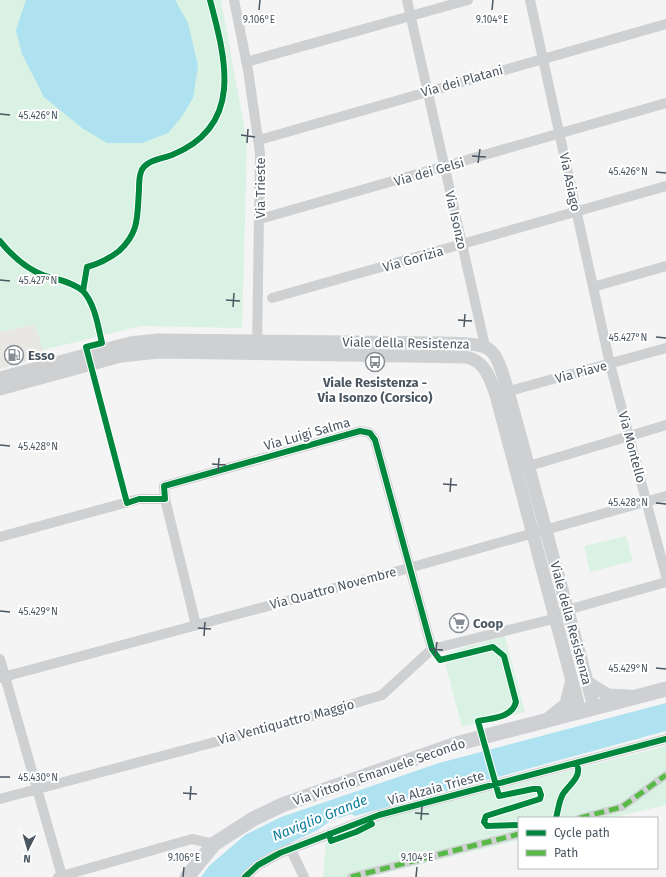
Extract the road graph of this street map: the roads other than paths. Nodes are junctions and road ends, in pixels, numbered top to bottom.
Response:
1 (234, 0) edge
2 (407, 0) edge
3 (468, 0) edge
4 (530, 0) edge
5 (411, 15) junction
6 (666, 24) edge
7 (543, 58) junction
8 (246, 62) junction
9 (428, 91) junction
10 (666, 103) edge
11 (560, 134) junction
12 (259, 140) junction
13 (445, 168) junction
14 (666, 186) edge
15 (577, 212) junction
16 (260, 219) junction
17 (462, 245) junction
18 (666, 266) edge
19 (593, 287) junction
20 (272, 298) dead end
21 (485, 346) junction
22 (257, 347) junction
23 (666, 348) edge
24 (610, 364) junction
25 (4, 383) edge
26 (508, 391) junction
27 (496, 395) junction
28 (666, 425) edge
29 (629, 436) junction
30 (529, 466) junction
31 (666, 496) edge
32 (165, 499) junction
33 (647, 501) junction
34 (539, 532) junction
35 (0, 537) edge
36 (409, 568) junction
37 (666, 576) edge
38 (666, 582) edge
39 (567, 610) junction
40 (557, 618) junction
41 (196, 625) junction
42 (432, 650) junction
43 (0, 659) edge
44 (572, 677) junction
45 (3, 678) edge
46 (587, 682) junction
47 (666, 689) edge
48 (643, 695) junction
49 (587, 709) junction
50 (546, 720) junction
51 (666, 739) edge
52 (666, 775) edge
53 (37, 789) junction
54 (0, 799) edge
55 (584, 817) edge
56 (518, 834) edge
57 (214, 844) junction
58 (290, 848) junction
59 (60, 876) edge
60 (187, 877) edge
61 (245, 877) edge
62 (304, 877) edge
63 (350, 877) edge

1 - 8 street, Via Trieste
2 - 5 street, Via Isonzo
3 - 5 street
4 - 7 street, Via Asiago
5 - 8 street
5 - 9 street, Via Isonzo
6 - 7 street, Via dei Platani
7 - 9 street, Via dei Platani
7 - 11 street, Via Asiago
8 - 12 street, Via Trieste
9 - 12 street, Via dei Platani
9 - 13 street, Via Isonzo
10 - 11 street, Via dei Gelsi
11 - 13 street, Via dei Gelsi
11 - 15 street, Via Asiago
12 - 16 street, Via Trieste
13 - 16 street, Via dei Gelsi
13 - 17 street, Via Isonzo
14 - 15 street, Via Gorizia
15 - 17 street, Via Gorizia
15 - 19 street, Via Asiago
16 - 22 street, Via Trieste
17 - 20 street, Via Gorizia
17 - 21 street, Via Isonzo
18 - 19 street
19 - 24 street, Via Asiago
21 - 22 street, Viale della Resistenza
21 - 26 street, Viale della Resistenza
22 - 25 street, Viale della Resistenza
22 - 27 street, Viale della Resistenza
23 - 24 street, Via Piave
24 - 26 street, Via Piave
24 - 29 street, Via Montello
26 - 27 street, Via Piave
26 - 30 street, Viale della Resistenza
27 - 34 street, Viale della Resistenza
28 - 29 street
29 - 30 street
29 - 33 street, Via Montello
30 - 34 street, Viale della Resistenza
31 - 33 street, Via Quattro Novembre
32 - 35 street
32 - 36 street, Via Luigi Salma
32 - 41 street
33 - 34 street, Via Quattro Novembre
33 - 37 street, Via Montello
34 - 36 street, Via Quattro Novembre
34 - 39 street, Viale della Resistenza
34 - 40 street, Viale della Resistenza
36 - 41 street, Via Quattro Novembre
36 - 42 street, Via Luigi Salma
38 - 39 street
39 - 40 street
39 - 46 street, Viale della Resistenza
40 - 42 street, Via Ventiquattro Maggio
40 - 44 street, Viale della Resistenza
41 - 45 street, Via Quattro Novembre
42 - 53 street, Via Ventiquattro Maggio
43 - 45 street
44 - 49 street, Viale della Resistenza
44 - 50 street
45 - 53 street
46 - 48 street
46 - 49 street, Viale della Resistenza
47 - 48 main road, Via Vittorio Emanuele Secondo
48 - 49 main road, Via Vittorio Emanuele Secondo
49 - 50 main road, Via Vittorio Emanuele Secondo
50 - 57 main road, Via Vittorio Emanuele Secondo
51 - 58 street, Via Alzaia Trieste
52 - 55 street
53 - 54 street, Via Ventiquattro Maggio
53 - 59 street
56 - 63 street
57 - 59 street
57 - 60 main road, Via Vittorio Emanuele Secondo
58 - 61 street, Via Alzaia Trieste
58 - 62 street

